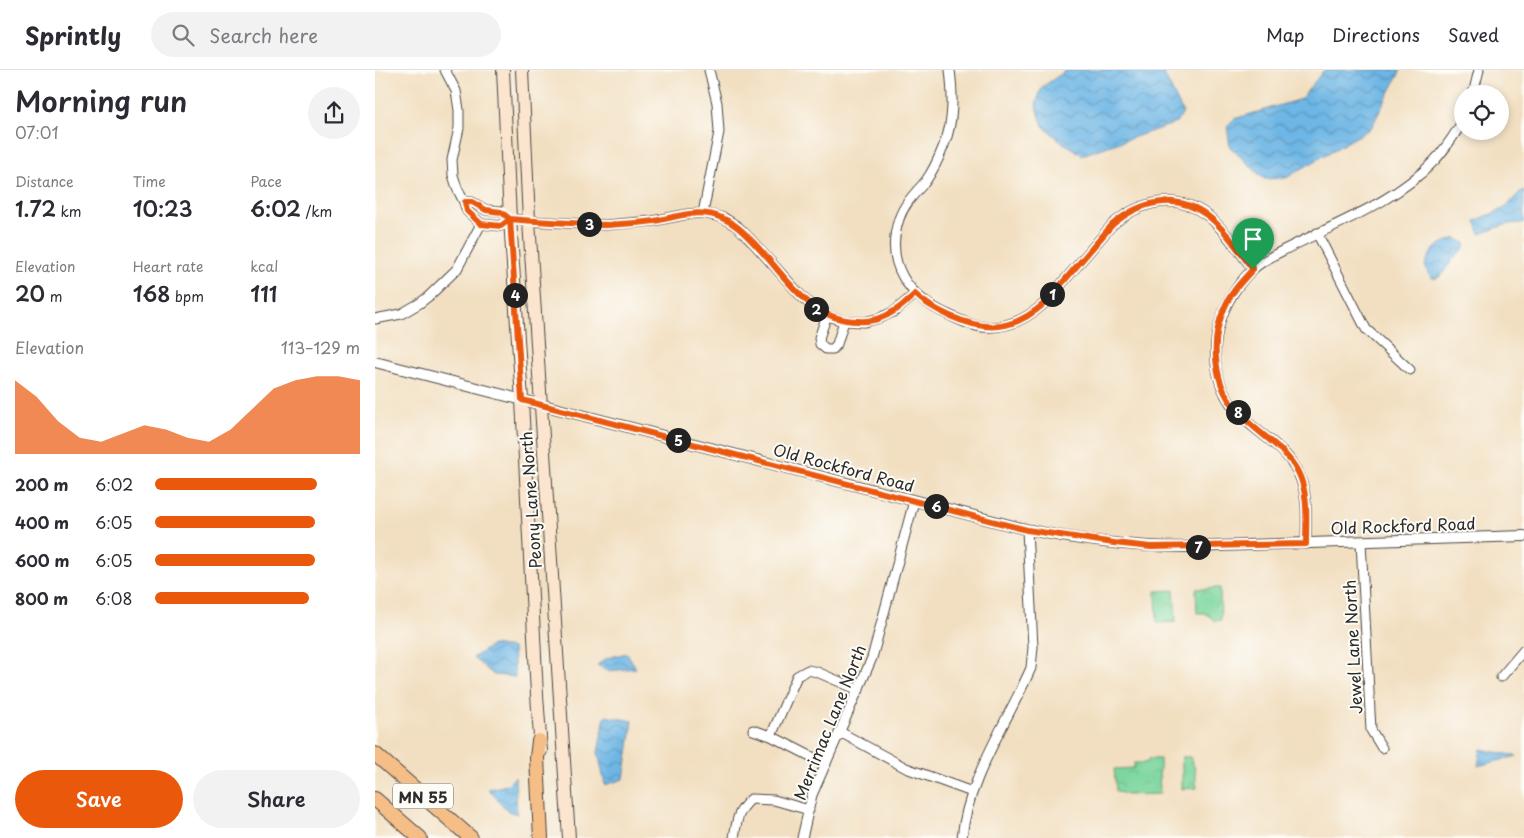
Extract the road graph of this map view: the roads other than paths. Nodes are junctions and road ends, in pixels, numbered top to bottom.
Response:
1 (445, 70) edge
2 (503, 70) edge
3 (522, 70) edge
4 (709, 70) edge
5 (950, 70) edge
6 (1479, 70) edge
7 (1475, 85) edge
8 (1454, 136) edge
9 (465, 202) junction
10 (703, 212) junction
11 (510, 219) junction
12 (529, 221) junction
13 (481, 224) junction
14 (1317, 233) junction
15 (1253, 269) junction
16 (915, 294) junction
17 (827, 315) junction
18 (375, 319) edge
19 (844, 321) junction
20 (375, 362) edge
21 (1410, 370) dead end
22 (522, 400) junction
23 (541, 405) junction
24 (914, 501) junction
25 (1027, 530) junction
26 (1524, 536) edge
27 (1361, 542) junction
28 (1306, 544) junction
29 (1524, 650) edge
30 (1501, 677) dead end
31 (859, 690) junction
32 (753, 730) dead end
33 (840, 732) junction
34 (771, 736) junction
35 (539, 741) junction
36 (1382, 748) dead end
37 (375, 754) edge
38 (826, 764) junction
39 (416, 790) junction
40 (972, 792) junction
41 (375, 799) edge
42 (809, 810) junction
43 (420, 838) edge
44 (471, 838) edge
45 (481, 838) edge
46 (541, 838) edge
47 (547, 838) edge
48 (569, 838) edge
49 (734, 838) edge
50 (802, 838) edge
51 (962, 838) edge

1 - 9 street
2 - 11 main road, Peony Lane North
3 - 12 main road, Peony Lane North
4 - 10 street
5 - 16 street
6 - 7 street
8 - 14 street
9 - 11 street
9 - 13 street
10 - 12 street
10 - 17 street
11 - 12 street
11 - 13 street
11 - 22 main road, Peony Lane North
12 - 23 main road, Peony Lane North
13 - 18 street
14 - 15 street
14 - 21 street
15 - 16 street
15 - 28 street
16 - 19 street
17 - 19 street
17 - 19 street
20 - 22 street, Old Rockford Road
22 - 23 street, Old Rockford Road
22 - 35 main road, Peony Lane North
23 - 24 street, Old Rockford Road
23 - 48 main road, Peony Lane North
24 - 25 street, Old Rockford Road
24 - 31 street, Merrimac Lane North
25 - 28 street, Old Rockford Road
25 - 40 street
26 - 27 street, Old Rockford Road
27 - 28 street, Old Rockford Road
27 - 36 street, Jewel Lane North
29 - 30 street
31 - 33 street, Merrimac Lane North
31 - 34 street
32 - 34 street
33 - 38 street, Merrimac Lane North
33 - 40 street
34 - 38 street
35 - 46 main road
35 - 47 main road, Peony Lane North
37 - 39 main road, MN 55
38 - 42 street, Merrimac Lane North
39 - 44 main road, MN 55
39 - 45 main road
40 - 51 street
41 - 43 main road, MN 55
42 - 49 street
42 - 50 street, Merrimac Lane North

